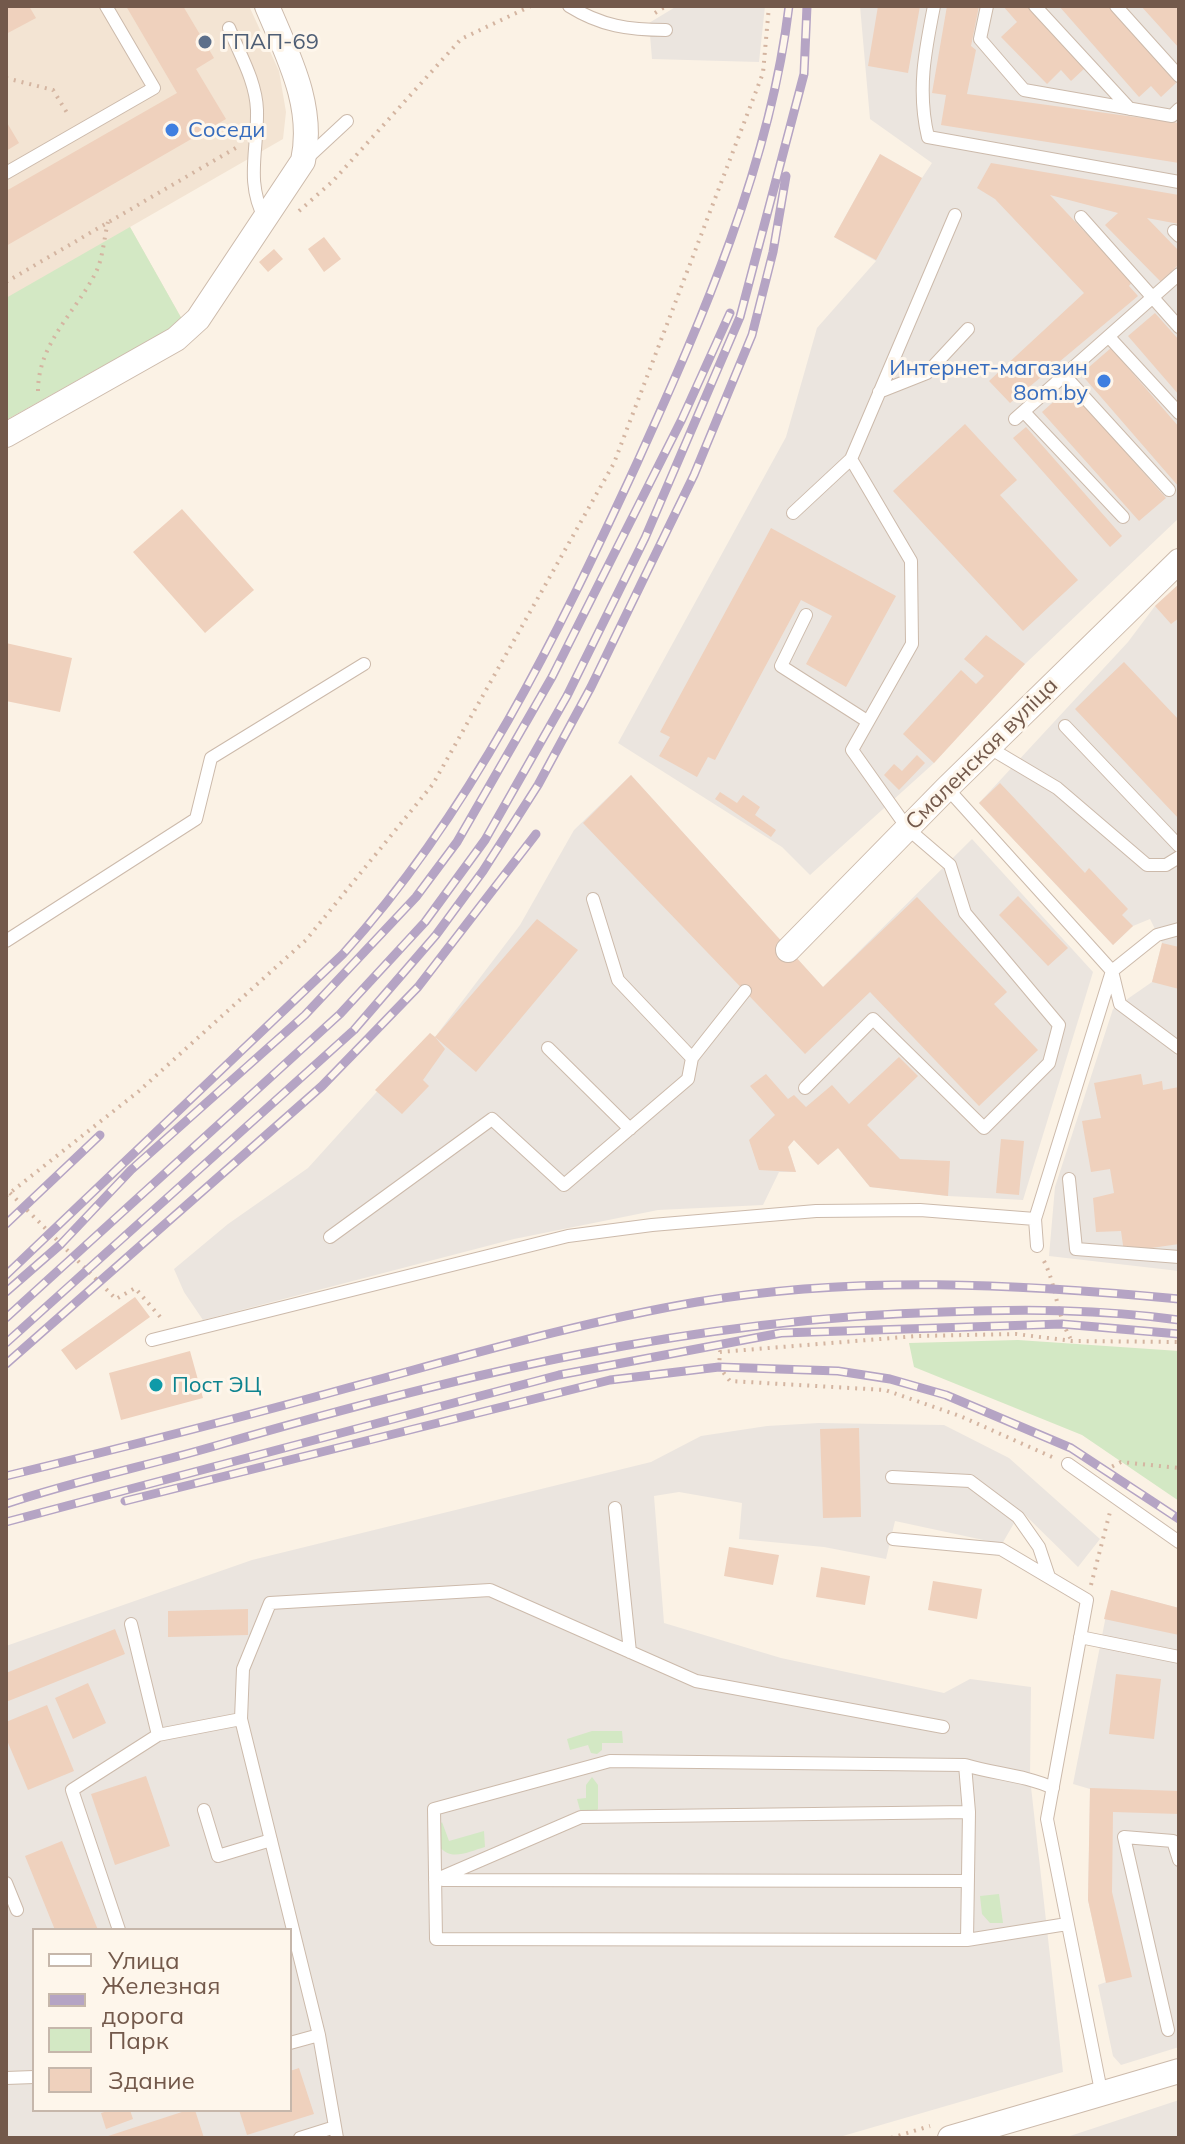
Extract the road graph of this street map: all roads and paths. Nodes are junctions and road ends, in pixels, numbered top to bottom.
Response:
1 (106, 6) edge
2 (267, 6) edge
3 (531, 6) edge
4 (569, 6) edge
5 (769, 6) edge
6 (934, 6) edge
7 (987, 6) edge
8 (1035, 6) edge
9 (1116, 6) edge
10 (229, 28) dead end
11 (666, 30) dead end
12 (1179, 76) edge
13 (6, 78) edge
14 (1130, 109) junction
15 (1179, 109) edge
16 (347, 121) dead end
17 (78, 132) junction
18 (229, 152) dead end
19 (303, 161) junction
20 (6, 173) edge
21 (1179, 182) edge
22 (955, 215) dead end
23 (1081, 217) dead end
24 (265, 219) junction
25 (108, 222) junction
26 (1179, 274) edge
27 (6, 282) edge
28 (1153, 298) junction
29 (1179, 327) edge
30 (968, 329) dead end
31 (1109, 337) junction
32 (1065, 376) junction
33 (879, 392) junction
34 (1179, 413) edge
35 (38, 417) junction
36 (6, 435) edge
37 (851, 459) junction
38 (1169, 490) dead end
39 (793, 513) dead end
40 (1123, 517) dead end
41 (1179, 561) edge
42 (806, 615) dead end
43 (364, 664) dead end
44 (867, 721) junction
45 (1065, 726) dead end
46 (988, 747) junction
47 (947, 788) junction
48 (908, 829) junction
49 (1179, 846) edge
50 (1179, 857) edge
51 (593, 899) dead end
52 (1179, 929) edge
53 (6, 941) edge
54 (788, 950) dead end
55 (1112, 971) junction
56 (745, 991) dead end
57 (548, 1048) dead end
58 (1179, 1048) edge
59 (692, 1058) junction
60 (805, 1088) dead end
61 (630, 1129) junction
62 (1069, 1179) dead end
63 (8, 1194) edge
64 (1035, 1219) junction
65 (330, 1237) dead end
66 (1037, 1246) joint
67 (1179, 1257) edge
68 (174, 1333) junction
69 (152, 1340) dead end
70 (1072, 1341) junction
71 (1179, 1342) edge
72 (1068, 1464) joint
73 (1179, 1471) edge
74 (892, 1477) dead end
75 (1115, 1495) junction
76 (615, 1508) dead end
77 (893, 1539) dead end
78 (1179, 1542) edge
79 (1049, 1577) junction
80 (1087, 1600) junction
81 (131, 1624) dead end
82 (1080, 1637) junction
83 (630, 1652) junction
84 (1179, 1657) edge
85 (241, 1719) junction
86 (943, 1727) dead end
87 (158, 1735) junction
88 (965, 1765) junction
89 (1053, 1788) junction
90 (204, 1810) dead end
91 (969, 1812) junction
92 (271, 1840) junction
93 (1179, 1860) edge
94 (435, 1880) junction
95 (968, 1881) junction
96 (6, 1883) edge
97 (17, 1910) dead end
98 (1067, 1924) junction
99 (118, 1928) edge
100 (967, 1940) junction
101 (1168, 2030) dead end
102 (319, 2035) junction
103 (292, 2042) edge
104 (1179, 2071) edge
105 (32, 2077) edge
106 (6, 2078) edge
107 (1101, 2091) junction
108 (336, 2132) edge
109 (300, 2138) edge
110 (950, 2138) edge

1 - 17 lane
2 - 19 street
3 - 24 path
4 - 11 lane
5 - 63 path
6 - 21 lane
7 - 14 lane
8 - 14 lane
9 - 12 lane
10 - 24 lane
13 - 17 path
14 - 15 lane
16 - 19 lane
17 - 20 lane
18 - 25 path
19 - 24 street
22 - 33 lane
23 - 28 lane
24 - 35 street
25 - 27 path
25 - 35 path
26 - 28 lane
28 - 29 lane
28 - 31 lane
30 - 33 lane
31 - 32 lane
31 - 34 lane
32 - 38 lane
32 - 40 lane
33 - 37 lane
35 - 36 street
37 - 39 lane
37 - 44 lane
41 - 46 street, Смаленская вуліца
42 - 44 lane
43 - 53 lane
44 - 48 lane
45 - 49 lane
46 - 47 street, Смаленская вуліца
46 - 50 lane
47 - 48 street, Смаленская вуліца
47 - 55 lane
48 - 54 street, Смаленская вуліца
48 - 60 lane
51 - 59 lane
52 - 55 lane
55 - 58 lane
55 - 64 lane
56 - 59 lane
57 - 61 lane
59 - 61 lane
61 - 65 lane
62 - 67 lane
63 - 68 path
64 - 66 lane
64 - 68 lane
66 - 70 path
68 - 69 lane
70 - 71 path
70 - 72 path
72 - 75 lane
73 - 75 path
74 - 79 lane
75 - 78 lane
75 - 80 path
76 - 83 lane
77 - 79 lane
79 - 80 lane
80 - 82 lane
81 - 87 lane
82 - 84 lane
82 - 89 lane
83 - 85 lane
83 - 86 lane
85 - 87 lane
85 - 92 lane
87 - 99 lane
88 - 89 lane
88 - 91 lane
88 - 94 lane
89 - 98 lane
90 - 92 lane
91 - 94 lane
91 - 95 lane
92 - 102 lane
93 - 101 lane
94 - 95 lane
94 - 100 lane
95 - 100 lane
96 - 97 lane
98 - 100 lane
98 - 107 lane
102 - 103 lane
102 - 108 lane
104 - 107 street
105 - 106 lane
107 - 110 street
108 - 109 lane

